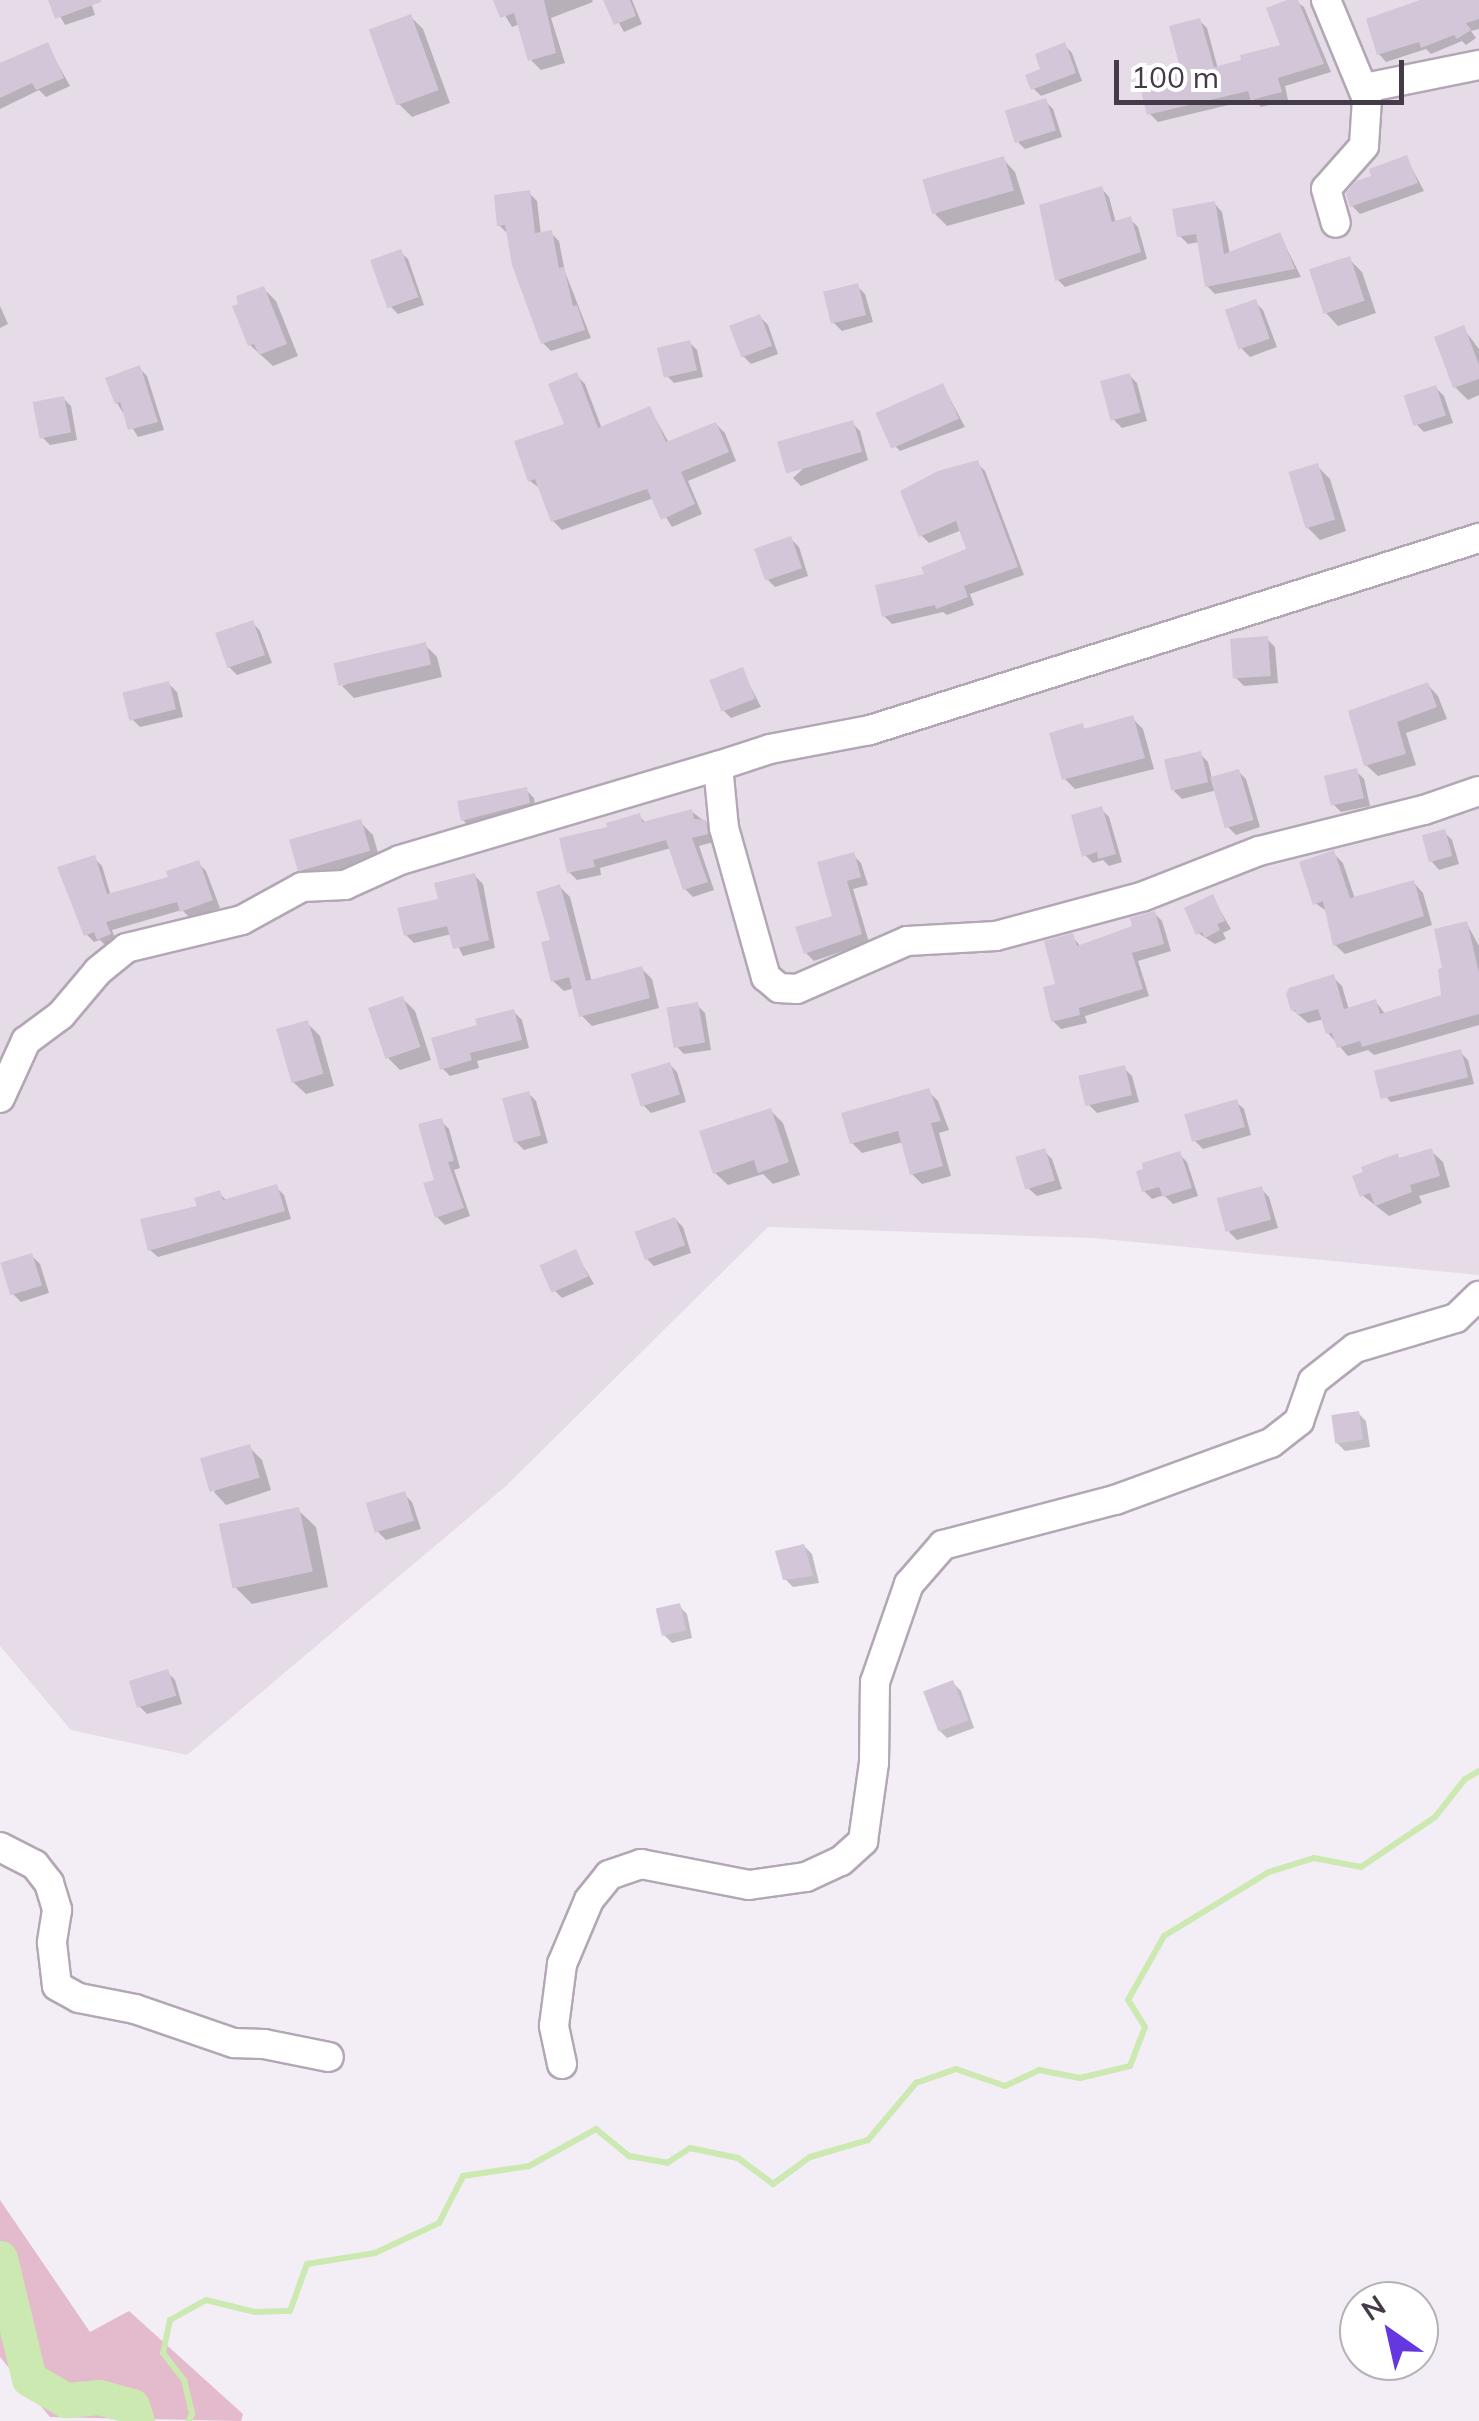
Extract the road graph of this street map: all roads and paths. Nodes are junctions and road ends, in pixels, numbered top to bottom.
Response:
1 (1326, 0) edge
2 (1479, 65) edge
3 (1365, 88) junction
4 (1336, 223) dead end
5 (1479, 538) edge
6 (718, 766) junction
7 (1479, 791) edge
8 (0, 1098) edge
9 (1479, 1296) edge
10 (0, 1847) edge
11 (329, 2058) dead end
12 (562, 2064) dead end

1 - 3 street
2 - 3 street
3 - 4 street
5 - 6 street
6 - 7 street
6 - 8 street
9 - 12 street
10 - 11 street

